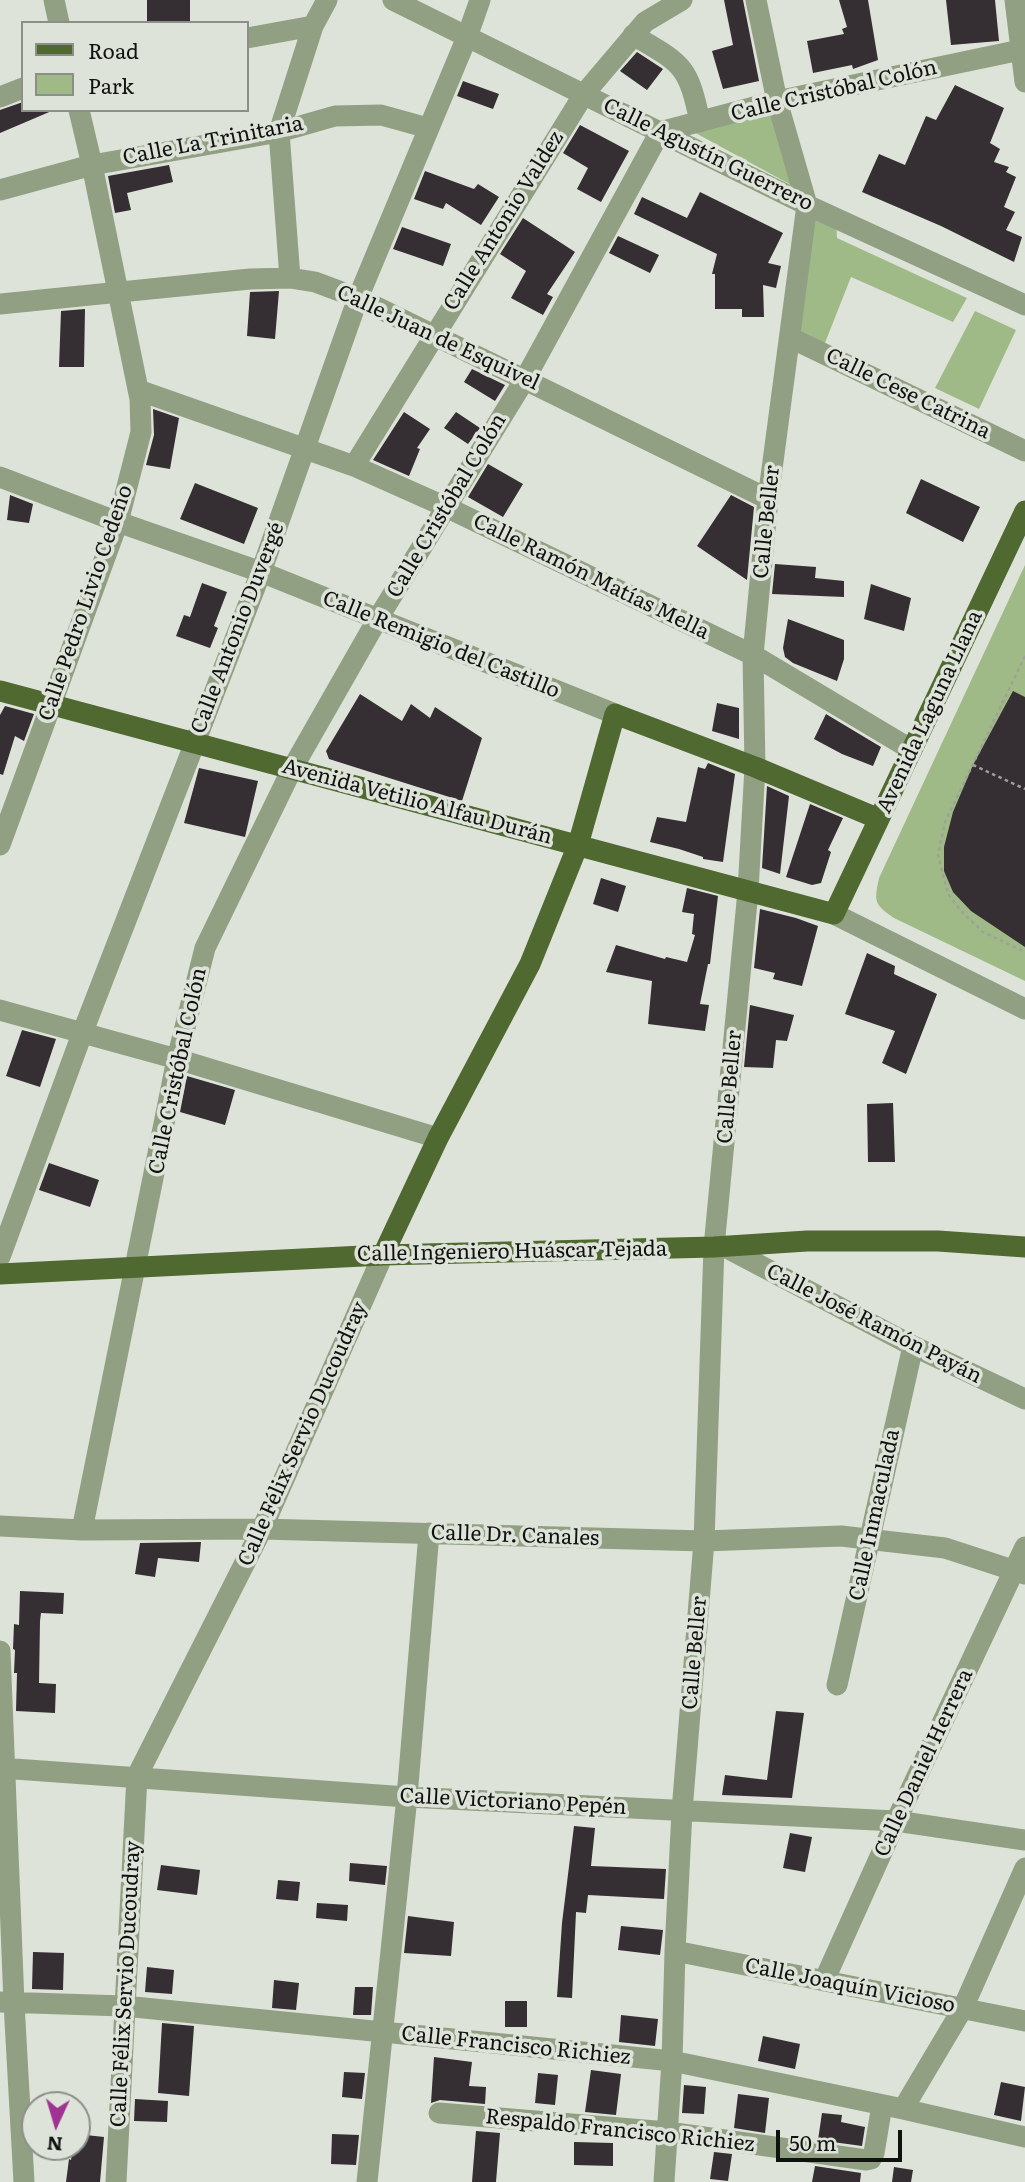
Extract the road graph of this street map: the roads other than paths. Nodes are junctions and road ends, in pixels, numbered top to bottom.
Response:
1 (54, 0) edge
2 (327, 0) edge
3 (393, 0) edge
4 (480, 0) edge
5 (682, 0) edge
6 (756, 0) edge
7 (1015, 0) edge
8 (59, 21) edge
9 (313, 26) junction
10 (633, 35) junction
11 (467, 37) junction
12 (248, 38) edge
13 (1023, 50) edge
14 (1025, 82) edge
15 (21, 89) edge
16 (584, 94) junction
17 (0, 97) edge
18 (777, 101) junction
19 (79, 112) edge
20 (700, 122) junction
21 (428, 128) junction
22 (279, 132) junction
23 (660, 132) junction
24 (92, 165) junction
25 (0, 190) edge
26 (807, 205) junction
27 (290, 278) junction
28 (119, 291) junction
29 (358, 298) junction
30 (0, 304) edge
31 (1025, 305) edge
32 (434, 334) junction
33 (791, 338) junction
34 (524, 379) junction
35 (138, 390) junction
36 (306, 449) junction
37 (1025, 451) edge
38 (354, 466) junction
39 (0, 477) edge
40 (768, 499) junction
41 (446, 507) junction
42 (1025, 511) edge
43 (118, 522) junction
44 (261, 572) junction
45 (377, 620) junction
46 (753, 655) junction
47 (0, 691) edge
48 (50, 705) junction
49 (615, 714) junction
50 (195, 741) junction
51 (912, 750) junction
52 (755, 767) junction
53 (292, 769) junction
54 (879, 820) junction
55 (0, 845) edge
56 (578, 845) junction
57 (748, 891) junction
58 (834, 914) junction
59 (1025, 1009) edge
60 (0, 1010) edge
61 (82, 1034) junction
62 (177, 1059) junction
63 (438, 1138) junction
64 (720, 1247) junction
65 (1025, 1247) edge
66 (383, 1255) junction
67 (0, 1257) edge
68 (137, 1266) junction
69 (0, 1274) edge
70 (913, 1346) junction
71 (1025, 1399) edge
72 (0, 1526) edge
73 (262, 1529) junction
74 (82, 1530) junction
75 (429, 1534) junction
76 (704, 1541) junction
77 (870, 1541) junction
78 (1025, 1547) edge
79 (1020, 1572) edge
80 (0, 1651) edge
81 (837, 1685) dead end
82 (2, 1768) edge
83 (138, 1776) junction
84 (407, 1797) junction
85 (682, 1811) junction
86 (895, 1821) junction
87 (1025, 1840) edge
88 (1025, 1868) edge
89 (675, 1951) junction
90 (824, 1981) junction
91 (7, 2002) edge
92 (124, 2006) junction
93 (963, 2008) junction
94 (1025, 2021) edge
95 (382, 2032) junction
96 (672, 2061) junction
97 (882, 2105) junction
98 (903, 2109) junction
99 (439, 2113) dead end
100 (668, 2132) junction
101 (1025, 2137) edge
102 (24, 2182) edge
103 (116, 2182) edge
104 (368, 2182) edge
105 (664, 2182) edge

1 - 8 street
2 - 9 street
3 - 11 street, Calle Agustín Guerrero
4 - 11 street, Calle Antonio Duvergé
5 - 10 street, Calle Antonio Valdez
6 - 18 street, Calle Beller
7 - 13 street
9 - 12 street
9 - 22 street
10 - 16 street, Calle Antonio Valdez
10 - 20 street
11 - 16 street, Calle Agustín Guerrero
11 - 21 street, Calle Antonio Duvergé
13 - 14 street
13 - 18 street, Calle Cristóbal Colón
15 - 17 street
16 - 23 street, Calle Agustín Guerrero
16 - 32 street, Calle Antonio Valdez
18 - 20 street, Calle Cristóbal Colón
18 - 26 street, Calle Beller
19 - 24 street, Calle Pedro Livio Cedeño
20 - 23 street, Calle Cristóbal Colón
21 - 22 street, Calle La Trinitaria
21 - 29 street, Calle Antonio Duvergé
22 - 24 street, Calle La Trinitaria
22 - 27 street
23 - 26 street, Calle Agustín Guerrero
23 - 34 street, Calle Cristóbal Colón
24 - 25 street, Calle La Trinitaria
24 - 28 street, Calle Pedro Livio Cedeño
26 - 31 street, Calle Agustín Guerrero
26 - 33 street, Calle Beller
27 - 28 street, Calle Juan de Esquivel
27 - 29 street, Calle Juan de Esquivel
28 - 30 street, Calle Juan de Esquivel
28 - 35 street, Calle Pedro Livio Cedeño
29 - 32 street, Calle Juan de Esquivel
29 - 36 street, Calle Antonio Duvergé
32 - 34 street, Calle Juan de Esquivel
32 - 38 street, Calle Antonio Valdez
33 - 37 street, Calle Cese Catrina
33 - 40 street, Calle Beller
34 - 40 street, Calle Juan de Esquivel
34 - 41 street, Calle Cristóbal Colón
35 - 36 street, Calle Ramón Matías Mella
35 - 43 street, Calle Pedro Livio Cedeño
36 - 38 street, Calle Ramón Matías Mella
36 - 44 street, Calle Antonio Duvergé
38 - 41 street, Calle Ramón Matías Mella
39 - 43 street, Calle Remigio del Castillo
40 - 46 street, Calle Beller
41 - 45 street, Calle Cristóbal Colón
41 - 46 street, Calle Ramón Matías Mella
42 - 51 main road, Avenida Laguna Llana
43 - 44 street, Calle Remigio del Castillo
43 - 48 street, Calle Pedro Livio Cedeño
44 - 45 street, Calle Remigio del Castillo
44 - 50 street, Calle Antonio Duvergé
45 - 49 street, Calle Remigio del Castillo
45 - 53 street, Calle Cristóbal Colón
46 - 51 street, Calle Ramón Matías Mella
46 - 52 street, Calle Beller
47 - 48 main road, Avenida Vetilio Alfau Durán
48 - 50 main road, Avenida Vetilio Alfau Durán
48 - 55 street, Calle Pedro Livio Cedeño
49 - 52 main road, Calle Remigio del Castillo
49 - 56 main road, Calle Félix Servio Ducoudray
50 - 53 main road, Avenida Vetilio Alfau Durán
50 - 61 street, Calle Antonio Duvergé
51 - 54 main road, Avenida Laguna Llana
52 - 54 main road, Calle Remigio del Castillo
52 - 57 street, Calle Beller
53 - 56 main road, Avenida Vetilio Alfau Durán
53 - 62 street, Calle Cristóbal Colón
54 - 58 main road, Avenida Laguna Llana
56 - 57 main road, Avenida Vetilio Alfau Durán
56 - 63 main road, Calle Félix Servio Ducoudray
57 - 58 main road, Avenida Vetilio Alfau Durán
57 - 64 street, Calle Beller
58 - 59 street
60 - 61 street
61 - 62 street
61 - 67 street, Calle Antonio Duvergé
62 - 63 street
62 - 68 street, Calle Cristóbal Colón
63 - 66 main road, Calle Félix Servio Ducoudray
64 - 65 main road, Calle Ingeniero Huáscar Tejada
64 - 66 main road, Calle Ingeniero Huáscar Tejada
64 - 70 street, Calle José Ramón Payán
64 - 76 street, Calle Beller
66 - 68 main road, Calle Ingeniero Huáscar Tejada
66 - 73 street, Calle Félix Servio Ducoudray
68 - 69 main road, Calle Ingeniero Huáscar Tejada
68 - 74 street, Calle Cristóbal Colón
70 - 71 street, Calle José Ramón Payán
70 - 77 street, Calle Inmaculada
72 - 74 street, Calle Dr. Canales
73 - 74 street, Calle Dr. Canales
73 - 75 street, Calle Dr. Canales
73 - 83 street, Calle Félix Servio Ducoudray
75 - 76 street, Calle Dr. Canales
75 - 84 street
76 - 77 street, Calle Dr. Canales
76 - 85 street, Calle Beller
77 - 79 street, Calle Dr. Canales
77 - 81 street, Calle Inmaculada
78 - 79 street, Calle Daniel Herrera
79 - 86 street, Calle Daniel Herrera
80 - 82 street
82 - 83 street, Calle Victoriano Pepén
82 - 91 street
83 - 84 street, Calle Victoriano Pepén
83 - 92 street, Calle Félix Servio Ducoudray
84 - 85 street, Calle Victoriano Pepén
84 - 95 street
85 - 86 street, Calle Victoriano Pepén
85 - 89 street, Calle Beller
86 - 87 street, Calle Victoriano Pepén
86 - 90 street, Calle Daniel Herrera
88 - 93 street
89 - 90 street, Calle Joaquín Vicioso
89 - 96 street, Calle Beller
90 - 93 street, Calle Joaquín Vicioso
91 - 92 street, Calle Francisco Richiez
91 - 102 street
92 - 95 street, Calle Francisco Richiez
92 - 103 street, Calle Félix Servio Ducoudray
93 - 94 street, Calle Joaquín Vicioso
93 - 98 street
95 - 96 street, Calle Francisco Richiez
95 - 104 street
96 - 97 street, Calle Francisco Richiez
96 - 100 street, Calle Beller
97 - 98 street, Calle Francisco Richiez
97 - 100 street, Respaldo Francisco Richiez
98 - 101 street, Calle Francisco Richiez
99 - 100 street, Respaldo Francisco Richiez
100 - 105 street, Calle Beller

